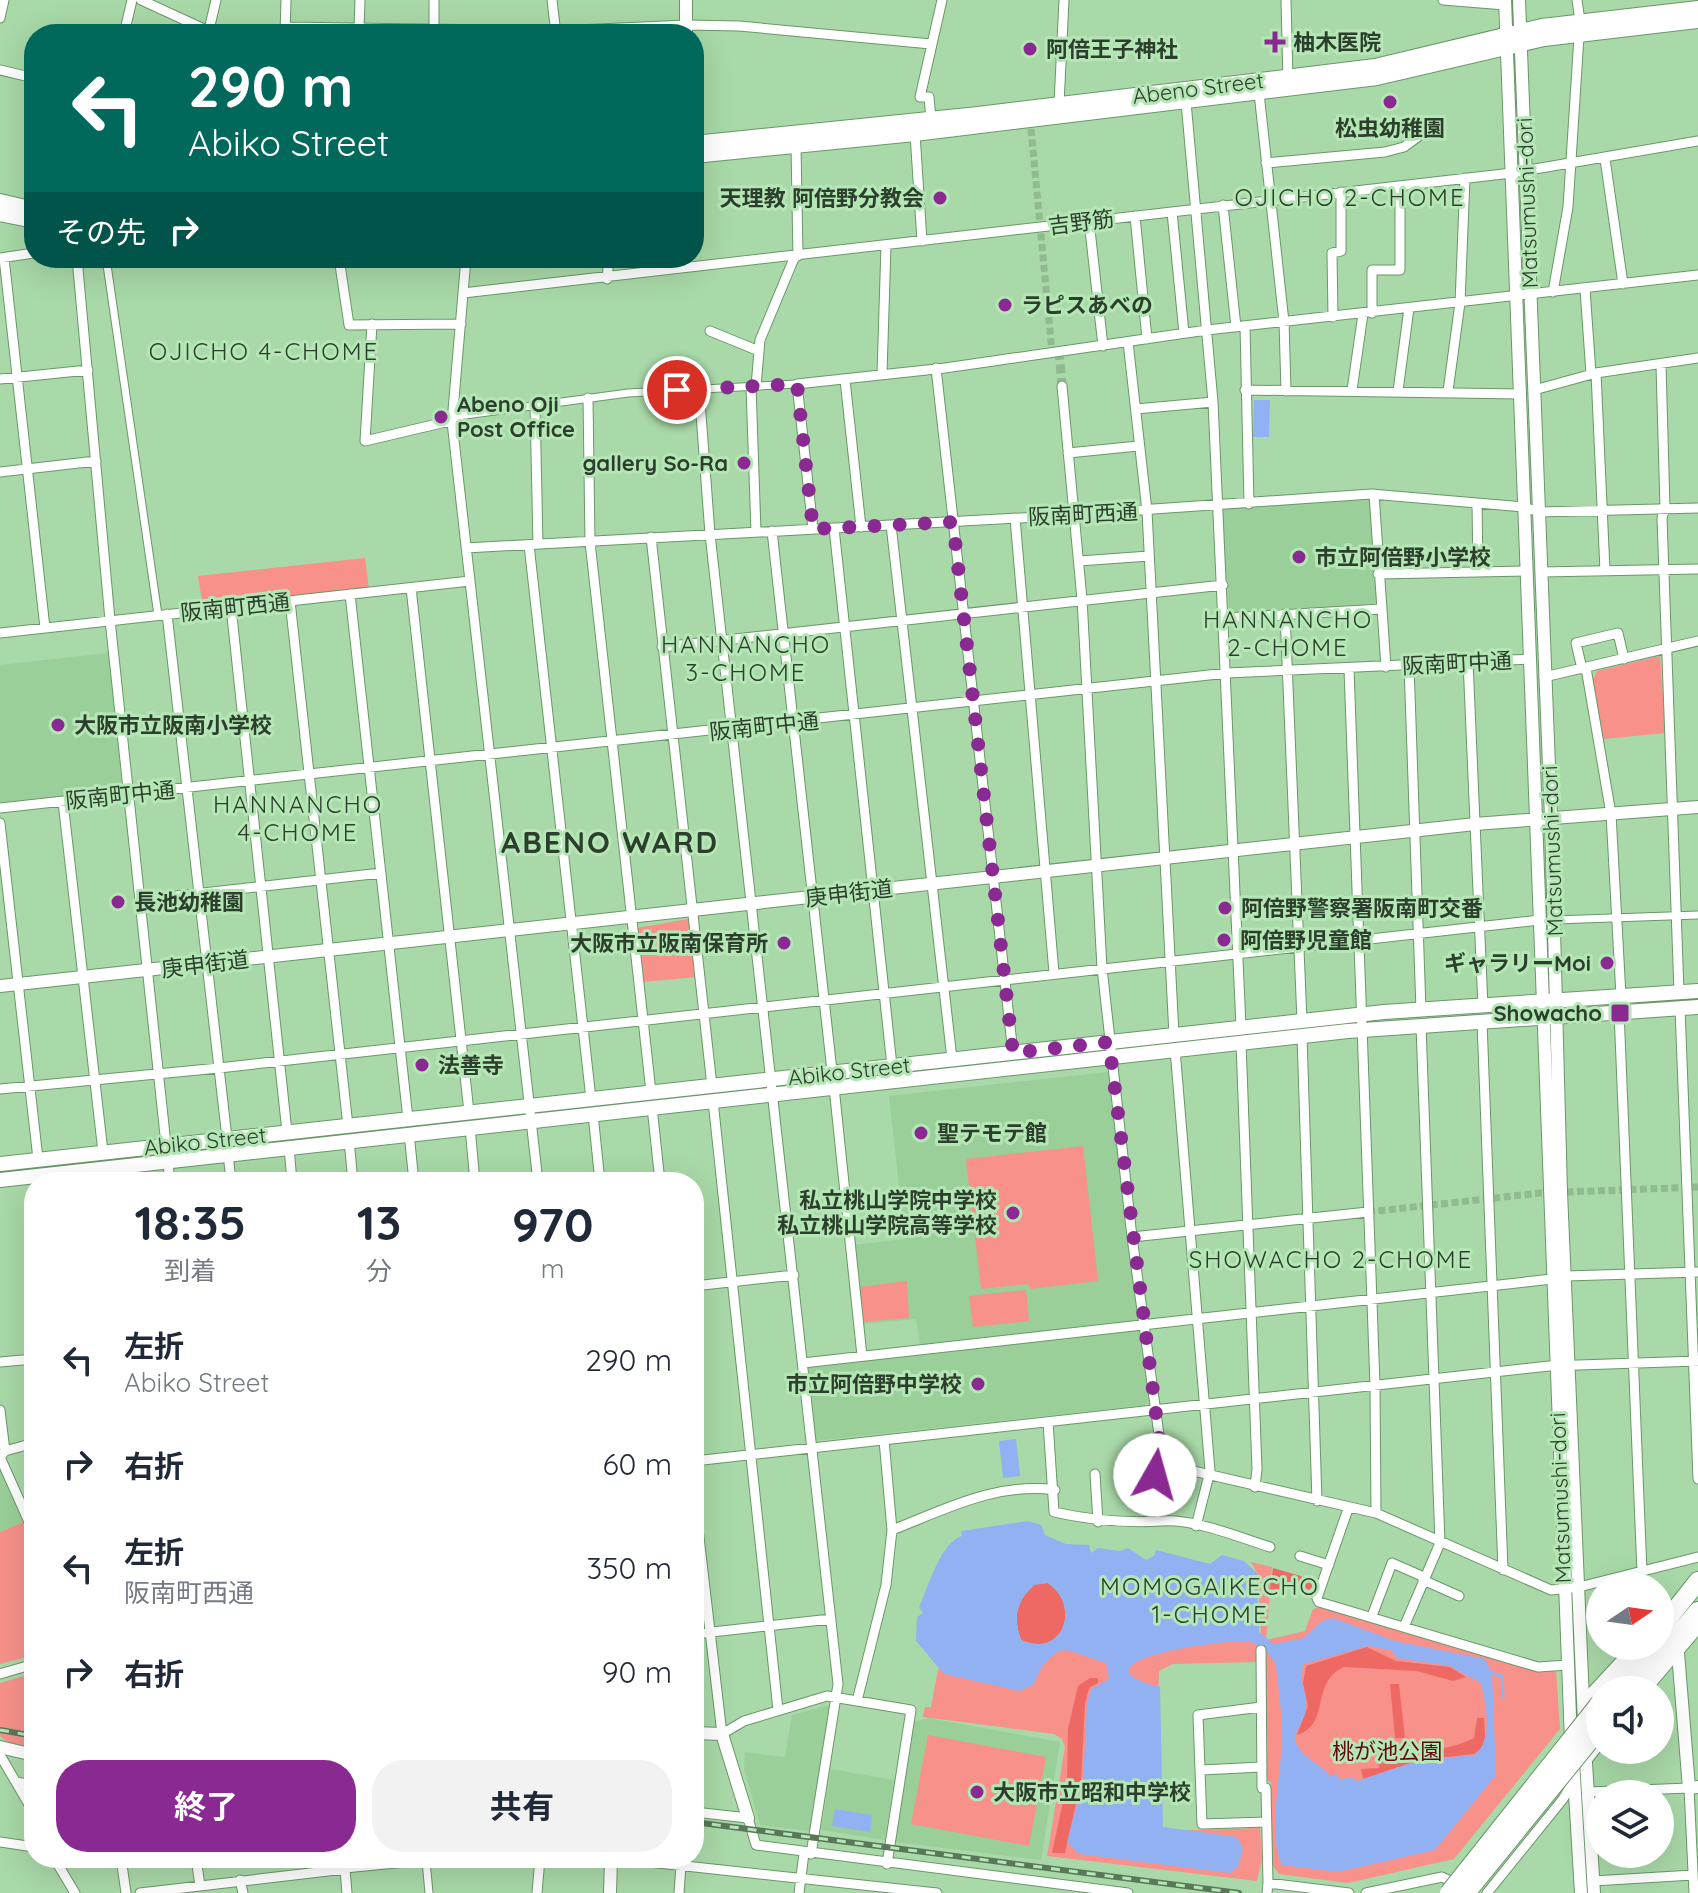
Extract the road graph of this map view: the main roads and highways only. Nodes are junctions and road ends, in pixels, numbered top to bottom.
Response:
1 (1698, 8) edge
2 (1698, 21) edge
3 (1580, 28) junction
4 (1288, 83) junction
5 (1030, 119) junction
6 (704, 142) edge
7 (704, 155) edge
8 (0, 201) edge
9 (24, 207) edge
10 (0, 214) edge
11 (24, 219) edge
12 (1698, 991) edge
13 (1620, 1004) junction
14 (1698, 1007) edge
15 (1482, 1015) junction
16 (1362, 1022) junction
17 (1302, 1028) junction
18 (1175, 1042) junction
19 (1110, 1049) junction
20 (833, 1079) junction
21 (167, 1153) junction
22 (0, 1164) edge
23 (39, 1172) edge
24 (113, 1172) edge
25 (24, 1175) edge
26 (0, 1180) edge
27 (1698, 1581) edge
28 (1674, 1611) edge
29 (1698, 1611) edge
30 (1635, 1660) edge
31 (1622, 1676) edge
32 (1644, 1676) edge
33 (1586, 1710) edge
34 (1586, 1745) edge
35 (1450, 1886) edge
36 (1466, 1893) edge

1 - 3 main road, Abeno Street
2 - 3 main road, Abeno Street
3 - 4 main road, Abeno Street
4 - 5 main road, Abeno Street
4 - 5 main road, Abeno Street
5 - 6 main road, Abeno Street
5 - 7 main road, Abeno Street
8 - 9 main road
10 - 11 main road
12 - 13 main road, Abiko Street
13 - 14 main road, Abiko Street
13 - 15 main road, Abiko Street
15 - 16 main road, Abiko Street
15 - 16 main road, Abiko Street
16 - 17 main road, Abiko Street
17 - 18 main road, Abiko Street
17 - 18 main road, Abiko Street
18 - 19 main road, Abiko Street
19 - 20 main road, Abiko Street
19 - 20 main road, Abiko Street
20 - 21 main road, Abiko Street
21 - 23 main road, Abiko Street
21 - 24 main road, Abiko Street
22 - 23 main road, Abiko Street
25 - 26 main road, Abiko Street
27 - 28 highway
29 - 32 highway
30 - 31 highway
33 - 35 highway, bridge
34 - 36 highway, bridge

